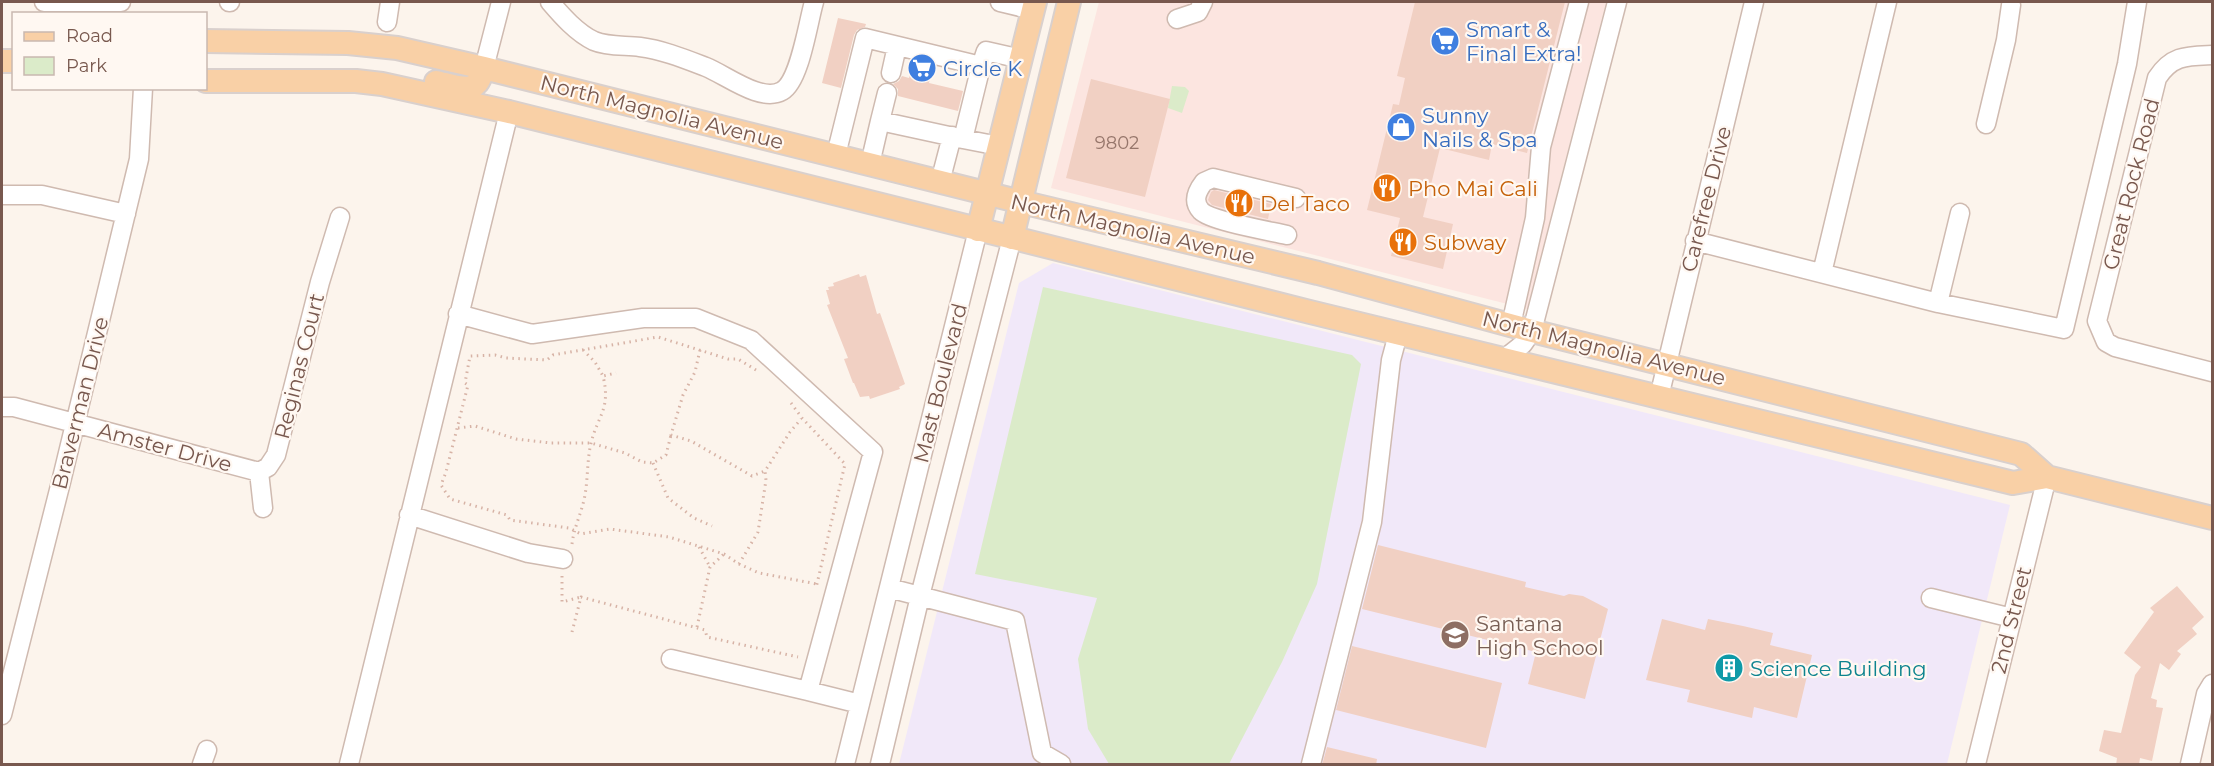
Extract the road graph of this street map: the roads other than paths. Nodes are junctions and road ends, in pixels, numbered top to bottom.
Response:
1 (44, 2) edge
2 (121, 2) edge
3 (390, 2) edge
4 (501, 2) edge
5 (550, 2) edge
6 (814, 2) edge
7 (1000, 2) edge
8 (1069, 2) edge
9 (1203, 2) edge
10 (1579, 2) edge
11 (1617, 2) edge
12 (1754, 2) edge
13 (1887, 2) edge
14 (2137, 2) edge
15 (2005, 3) edge
16 (1034, 6) edge
17 (1177, 19) dead end
18 (387, 22) dead end
19 (207, 41) edge
20 (897, 46) junction
21 (2212, 55) edge
22 (1021, 59) junction
23 (981, 66) junction
24 (484, 68) junction
25 (891, 74) dead end
26 (207, 81) edge
27 (356, 81) junction
28 (143, 90) edge
29 (887, 93) dead end
30 (509, 112) junction
31 (880, 121) junction
32 (1986, 124) dead end
33 (958, 137) junction
34 (999, 146) junction
35 (836, 155) junction
36 (870, 164) junction
37 (940, 182) junction
38 (987, 193) junction
39 (2, 195) edge
40 (1296, 198) dead end
41 (1021, 202) junction
42 (1960, 213) dead end
43 (126, 214) junction
44 (340, 217) dead end
45 (978, 230) junction
46 (1287, 235) dead end
47 (1012, 238) junction
48 (1695, 241) junction
49 (1822, 273) junction
50 (1938, 303) junction
51 (458, 314) junction
52 (1521, 328) junction
53 (1398, 333) junction
54 (1504, 359) junction
55 (1667, 364) junction
56 (2212, 372) edge
57 (1659, 397) junction
58 (2, 407) edge
59 (75, 423) junction
60 (259, 472) junction
61 (2047, 477) junction
62 (263, 508) dead end
63 (409, 515) junction
64 (2212, 518) edge
65 (563, 559) dead end
66 (889, 588) junction
67 (920, 596) junction
68 (1931, 598) dead end
69 (2012, 618) junction
70 (8, 658) edge
71 (671, 659) dead end
72 (2212, 684) edge
73 (808, 691) junction
74 (860, 704) junction
75 (2, 715) edge
76 (349, 765) edge
77 (845, 765) edge
78 (880, 765) edge
79 (1061, 765) edge
80 (1311, 765) edge
81 (1976, 765) edge
82 (2190, 765) edge

1 - 2 street
3 - 18 street
4 - 24 street
5 - 6 street
7 - 16 street
8 - 41 main road, Mast Boulevard
9 - 17 street
10 - 52 street
11 - 52 street
12 - 48 street, Carefree Drive
13 - 49 street
14 - 50 street
15 - 32 street
16 - 22 main road, Mast Boulevard
19 - 24 main road, North Magnolia Avenue
20 - 23 street
20 - 25 street
20 - 35 street
21 - 56 street, Great Rock Road
22 - 23 street
22 - 34 main road, Mast Boulevard
23 - 33 street
24 - 27 main road
24 - 35 main road, North Magnolia Avenue
26 - 27 main road, North Magnolia Avenue
27 - 30 main road, North Magnolia Avenue
28 - 43 street, Braverman Drive
29 - 31 street
30 - 45 main road, North Magnolia Avenue
30 - 51 street
31 - 33 street
31 - 36 street
33 - 34 street
33 - 37 street
34 - 38 main road, Mast Boulevard
35 - 36 main road, North Magnolia Avenue
36 - 37 main road, North Magnolia Avenue
37 - 38 main road, North Magnolia Avenue
38 - 41 main road, North Magnolia Avenue
38 - 45 main road, Mast Boulevard
39 - 43 street
40 - 46 street
41 - 47 main road, Mast Boulevard
41 - 52 main road, North Magnolia Avenue
42 - 50 street
43 - 59 street, Braverman Drive
44 - 60 street, Reginas Court
45 - 47 main road, North Magnolia Avenue
45 - 66 street, Mast Boulevard
47 - 53 main road, North Magnolia Avenue
47 - 67 street, Mast Boulevard
48 - 49 street
48 - 55 street, Carefree Drive
49 - 50 street
51 - 63 street
51 - 73 street
52 - 54 street
52 - 55 main road, North Magnolia Avenue
53 - 54 main road, North Magnolia Avenue
53 - 80 street
54 - 57 main road, North Magnolia Avenue
55 - 57 street, Carefree Drive
55 - 61 main road, North Magnolia Avenue
57 - 61 main road, North Magnolia Avenue
58 - 59 street, Amster Drive
59 - 60 street, Amster Drive
59 - 70 street, Braverman Drive
60 - 62 street
61 - 64 main road, North Magnolia Avenue
61 - 69 street, 2nd Street
63 - 65 street
63 - 76 street
66 - 67 street
66 - 74 street, Mast Boulevard
67 - 78 street, Mast Boulevard
67 - 79 street
68 - 69 street
69 - 81 street, 2nd Street
70 - 75 street, Braverman Drive
71 - 73 street
72 - 82 street
73 - 74 street
74 - 77 street, Mast Boulevard

